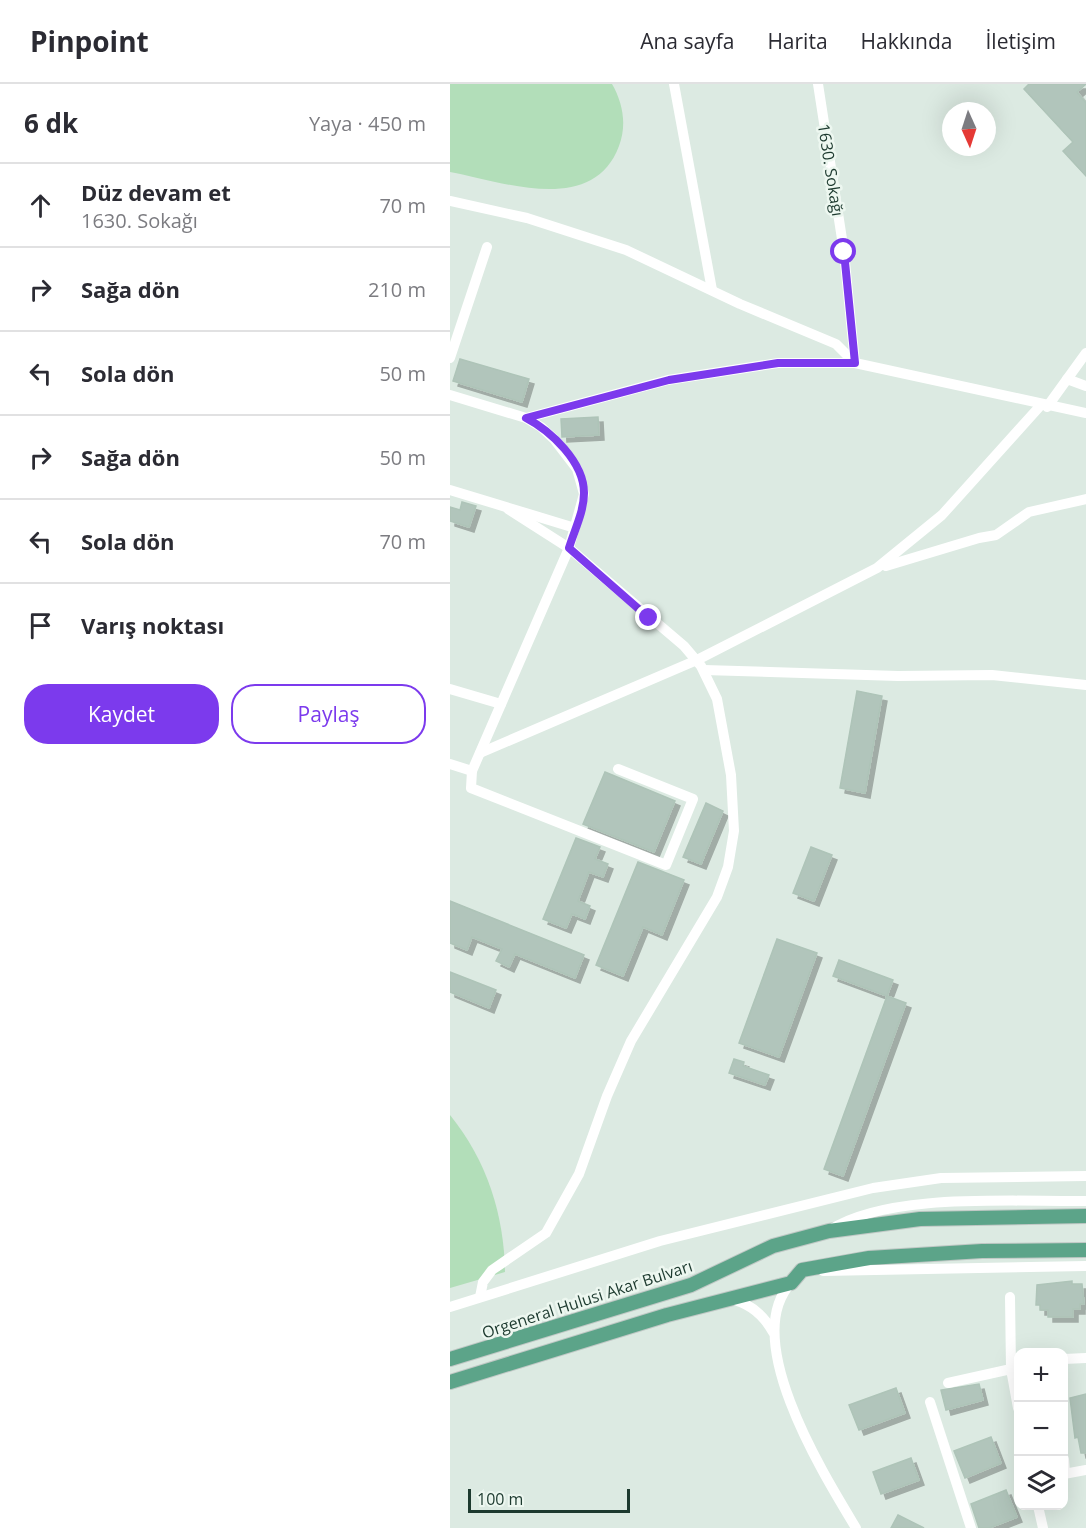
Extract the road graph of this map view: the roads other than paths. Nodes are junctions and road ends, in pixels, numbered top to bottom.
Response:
1 (674, 84) edge
2 (818, 84) edge
3 (450, 201) edge
4 (487, 247) dead end
5 (712, 290) junction
6 (1086, 353) edge
7 (450, 358) edge
8 (855, 363) junction
9 (1067, 379) junction
10 (1086, 386) edge
11 (450, 395) edge
12 (1044, 406) junction
13 (1086, 413) edge
14 (526, 418) junction
15 (450, 490) edge
16 (1086, 499) edge
17 (508, 509) junction
18 (575, 528) junction
19 (569, 548) junction
20 (877, 568) junction
21 (697, 660) junction
22 (704, 670) junction
23 (1086, 685) edge
24 (450, 689) edge
25 (501, 704) junction
26 (480, 753) junction
27 (450, 764) edge
28 (618, 769) dead end
29 (472, 771) junction
30 (1086, 1176) edge
31 (1086, 1201) edge
32 (1086, 1216) edge
33 (829, 1231) junction
34 (1086, 1250) edge
35 (1086, 1266) edge
36 (802, 1270) junction
37 (791, 1283) junction
38 (1010, 1297) dead end
39 (480, 1298) junction
40 (726, 1299) junction
41 (450, 1307) edge
42 (774, 1335) junction
43 (1086, 1358) edge
44 (450, 1359) edge
45 (1068, 1359) edge
46 (1014, 1362) edge
47 (450, 1382) edge
48 (948, 1383) dead end
49 (930, 1402) dead end
50 (1086, 1470) edge
51 (1068, 1473) edge
52 (1039, 1510) edge
53 (856, 1528) edge
54 (971, 1528) edge
55 (1043, 1528) edge

1 - 5 street
2 - 8 street, 1630. Sokağı
3 - 5 street
4 - 7 street
5 - 8 street
6 - 9 street
8 - 12 street
8 - 14 street
9 - 10 street
9 - 12 street
11 - 14 street
12 - 13 street
12 - 20 street
14 - 18 street
15 - 17 street
16 - 20 street
17 - 18 street
17 - 19 street
18 - 19 street
19 - 21 street
19 - 25 street
20 - 21 street
21 - 22 street
21 - 26 street
22 - 23 street
22 - 39 street
24 - 25 street
25 - 26 street
26 - 29 street
27 - 29 street
28 - 29 street
30 - 39 street
31 - 33 street
32 - 33 main road, Orgeneral Hulusi Akar Bulvarı
33 - 44 main road, Orgeneral Hulusi Akar Bulvarı
34 - 36 main road
35 - 36 street
36 - 37 main road
37 - 40 main road
37 - 42 street
38 - 46 street
39 - 41 street
40 - 42 street
40 - 47 main road
42 - 53 street
43 - 45 street
46 - 48 street
49 - 54 street
50 - 51 street
52 - 55 street

